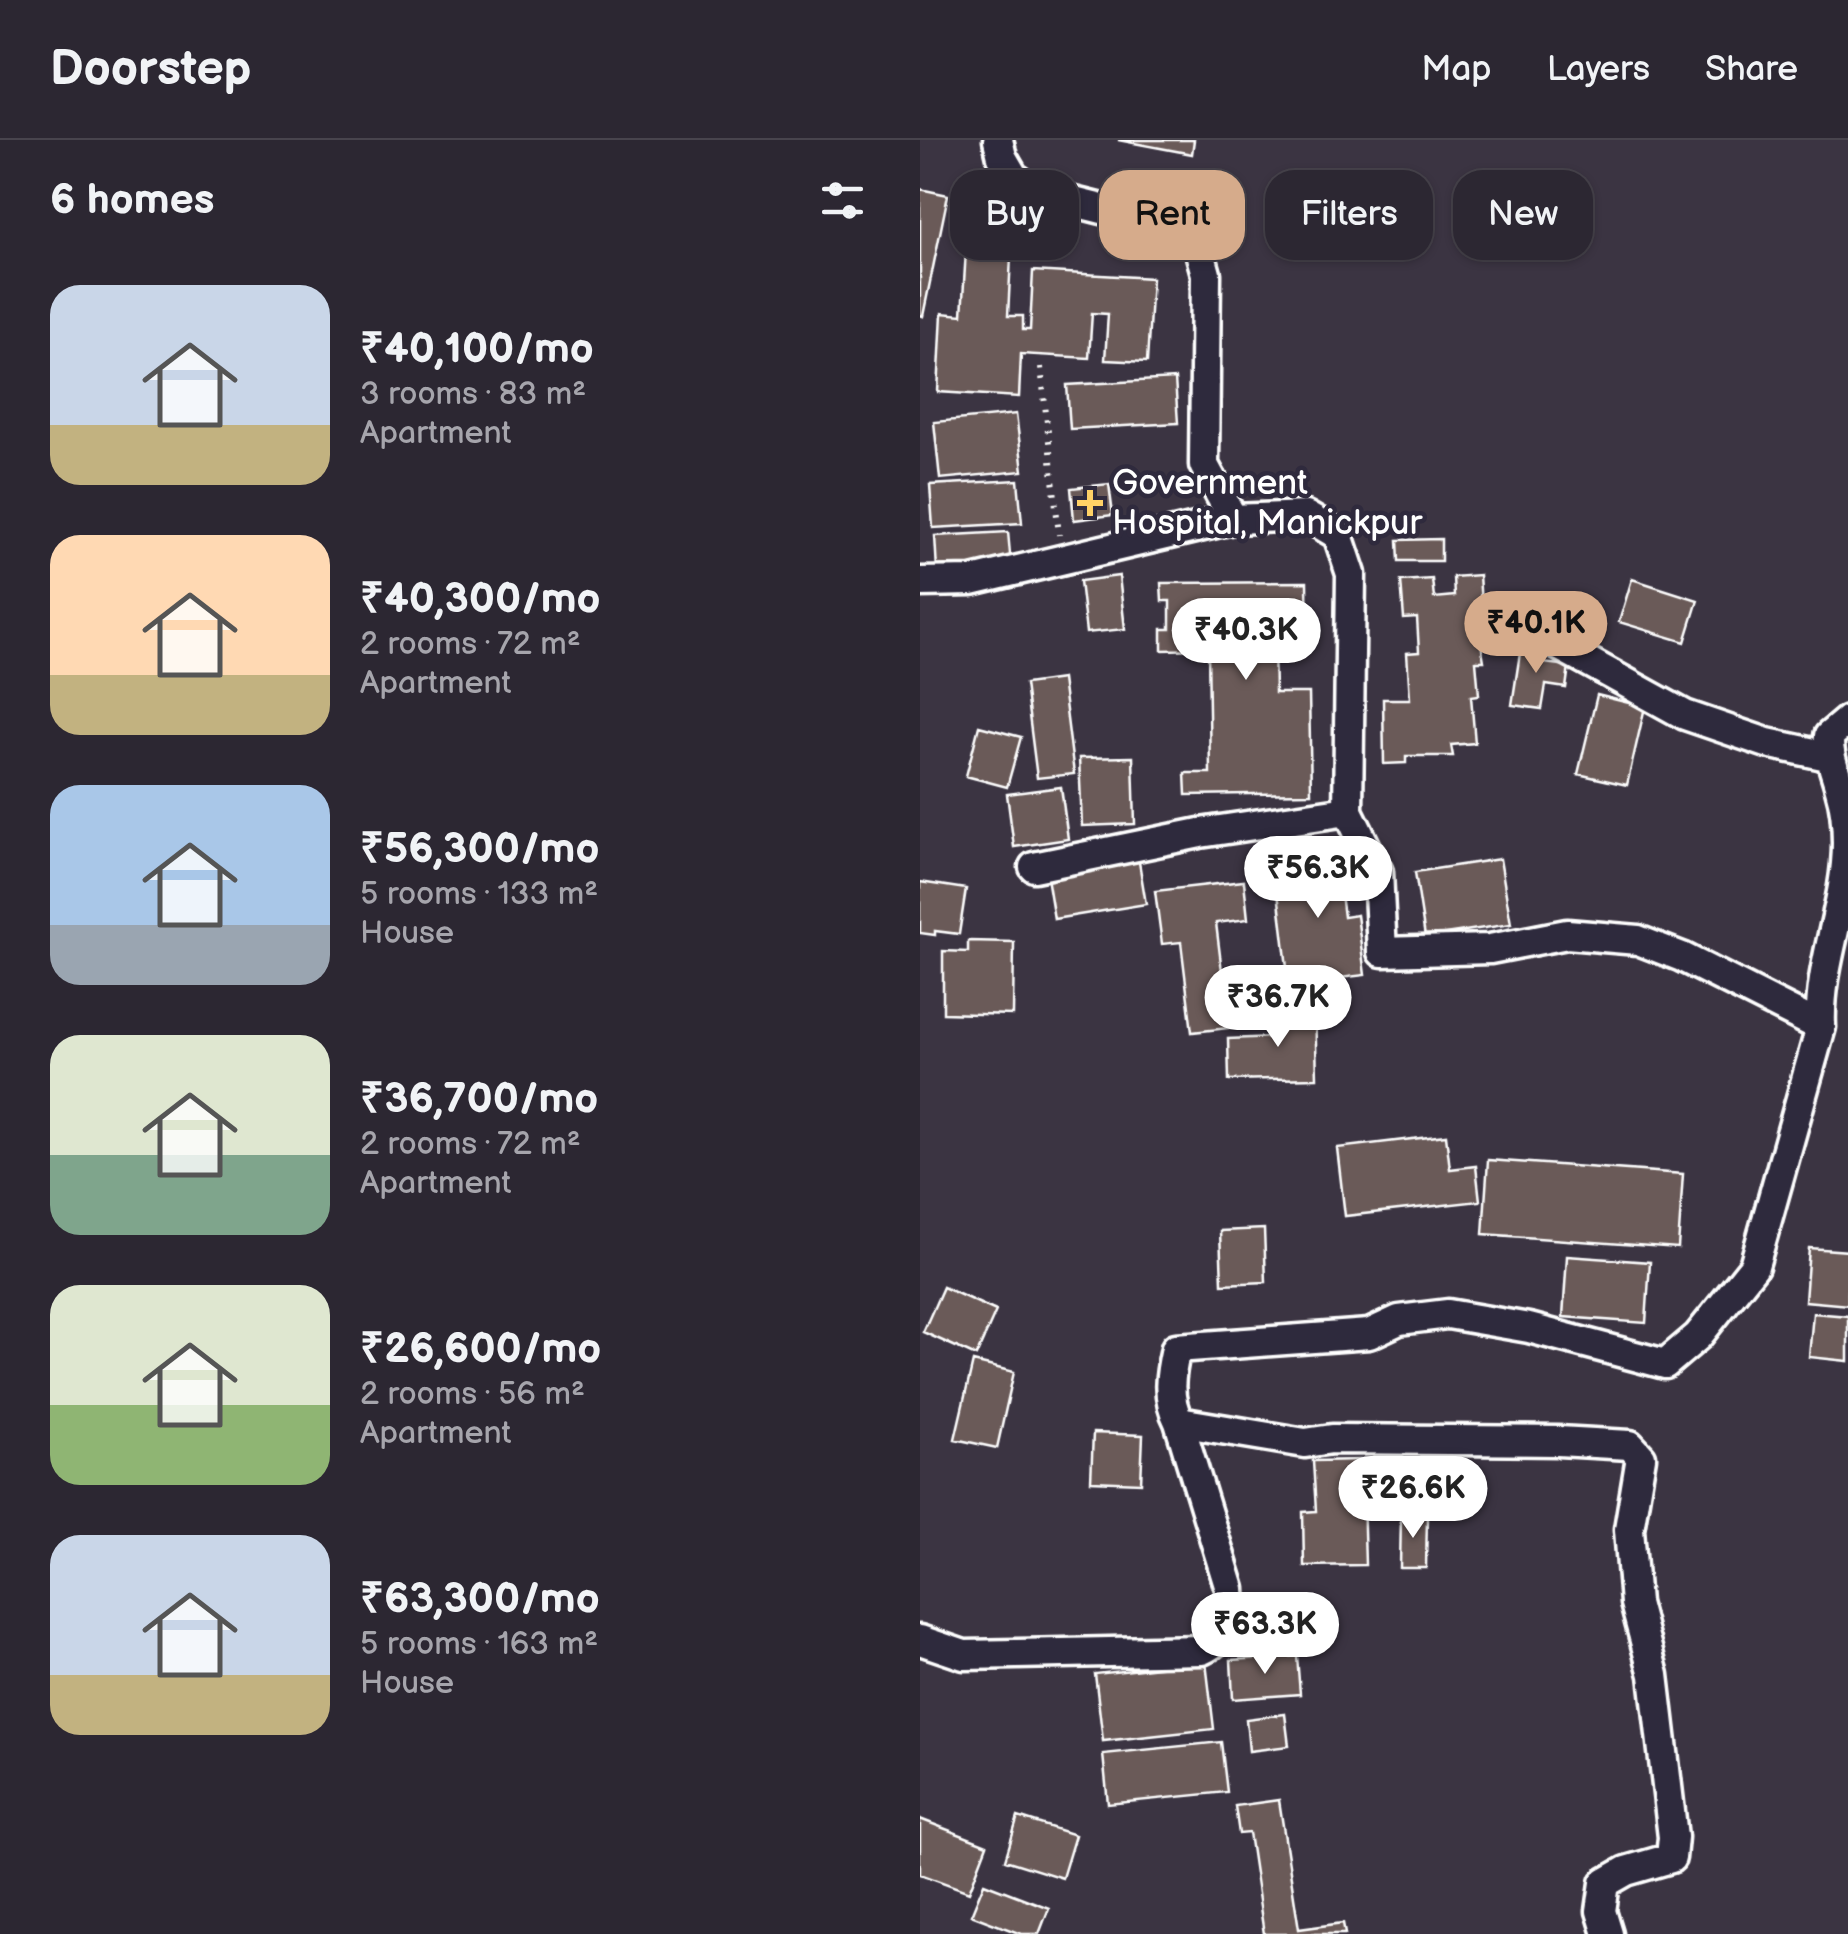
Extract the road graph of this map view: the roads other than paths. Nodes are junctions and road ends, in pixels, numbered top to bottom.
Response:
1 (998, 140) edge
2 (1233, 519) junction
3 (920, 582) edge
4 (1558, 645) dead end
5 (1848, 720) edge
6 (1828, 756) junction
7 (1348, 811) junction
8 (1034, 867) dead end
9 (1821, 1027) junction
10 (1179, 1422) junction
11 (920, 1640) edge
12 (1608, 1934) edge

1 - 2 street
2 - 3 street
2 - 7 street
4 - 6 street
5 - 6 street
6 - 9 street
7 - 8 street
7 - 9 street
9 - 10 street
10 - 11 street
10 - 12 street

